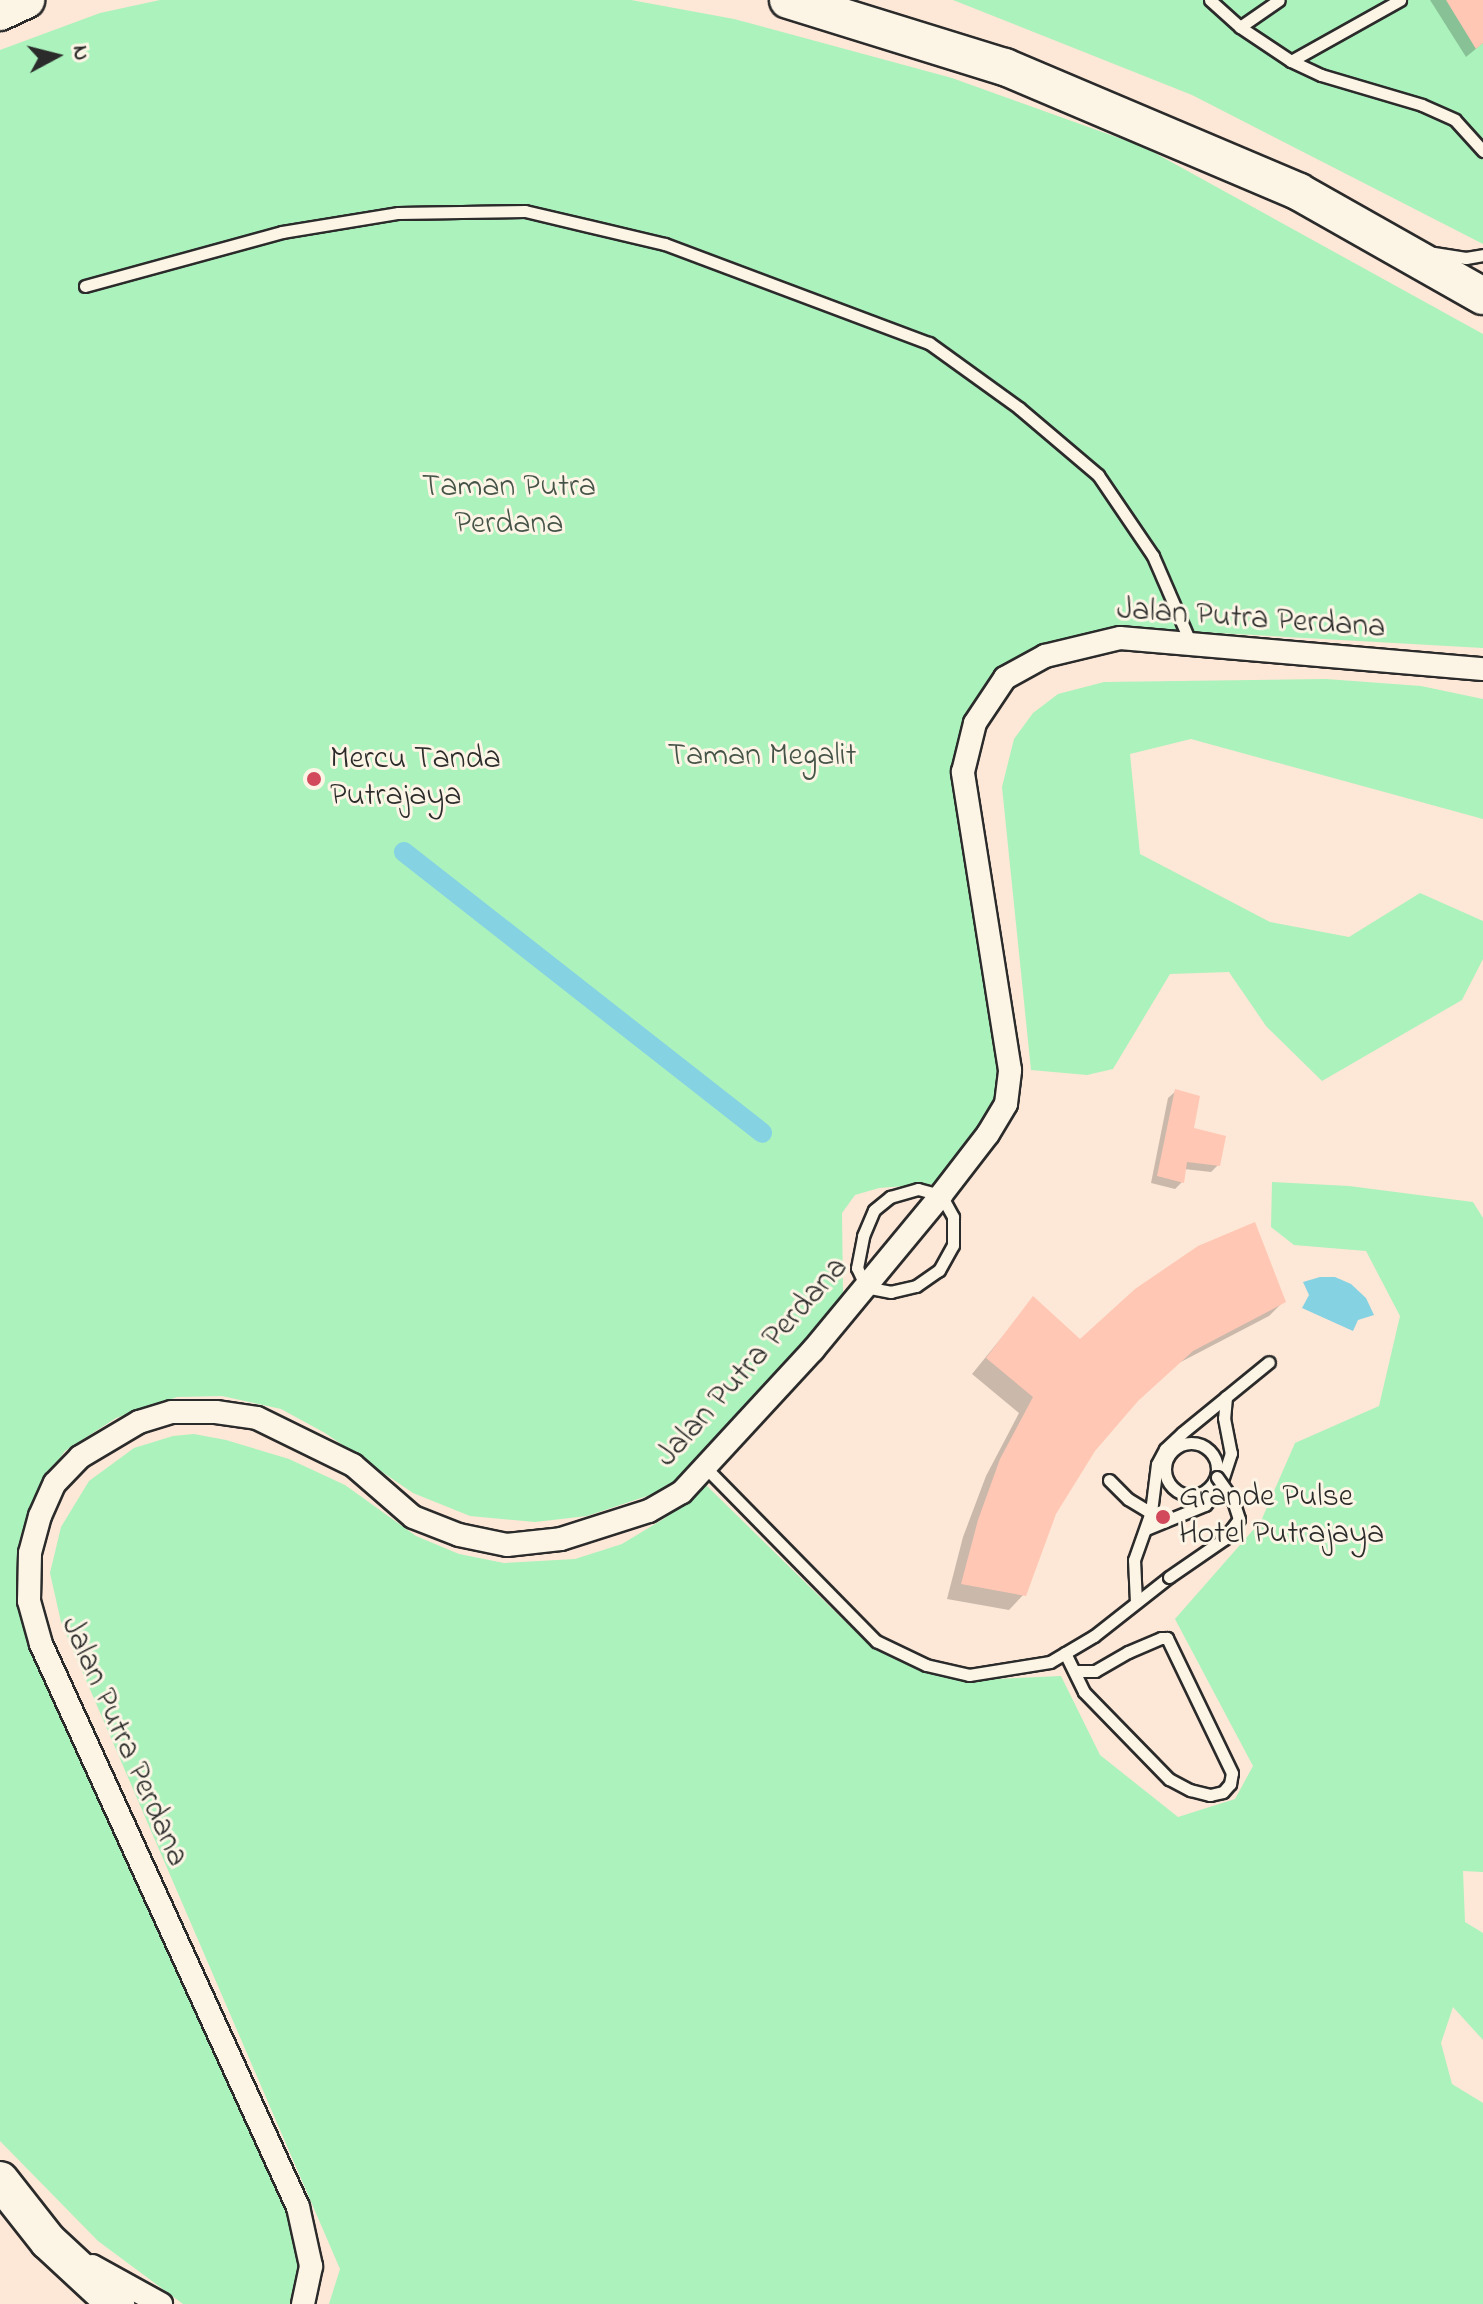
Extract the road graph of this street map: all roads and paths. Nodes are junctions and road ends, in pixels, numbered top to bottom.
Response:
1 (788, 0) edge
2 (838, 0) edge
3 (1210, 0) edge
4 (1279, 0) edge
5 (1400, 0) edge
6 (1240, 27) junction
7 (887, 30) junction
8 (1291, 61) junction
9 (1483, 151) edge
10 (1398, 248) junction
11 (1483, 255) edge
12 (85, 286) dead end
13 (1483, 296) edge
14 (1191, 644) junction
15 (1483, 669) edge
16 (941, 1195) junction
17 (866, 1287) junction
18 (1269, 1362) dead end
19 (1226, 1397) junction
20 (706, 1468) junction
21 (1217, 1477) junction
22 (1109, 1480) dead end
23 (1151, 1512) junction
24 (1163, 1520) junction
25 (1146, 1529) junction
26 (1136, 1602) junction
27 (1065, 1653) junction
28 (1075, 1671) junction
29 (0, 2180) edge
30 (48, 2241) junction
31 (116, 2304) edge
32 (161, 2304) edge
33 (303, 2304) edge

1 - 7 main road
2 - 7 main road
3 - 6 lane
4 - 6 lane
5 - 8 lane
6 - 8 lane
7 - 10 main road
8 - 9 lane
10 - 11 lane
10 - 13 main road
12 - 14 lane
14 - 15 street, Jalan Putra Perdana
14 - 16 street, Jalan Putra Perdana
16 - 17 street, Jalan Putra Perdana
16 - 17 lane
16 - 17 lane
17 - 20 street, Jalan Putra Perdana
18 - 19 lane
19 - 23 lane
19 - 24 lane
20 - 27 lane
20 - 33 street, Jalan Putra Perdana
21 - 21 lane
21 - 26 lane, bridge
22 - 23 lane
23 - 24 lane
23 - 25 lane
24 - 25 lane
25 - 26 lane
26 - 27 lane
27 - 28 lane
28 - 28 lane
29 - 30 main road
30 - 31 main road
30 - 32 street

